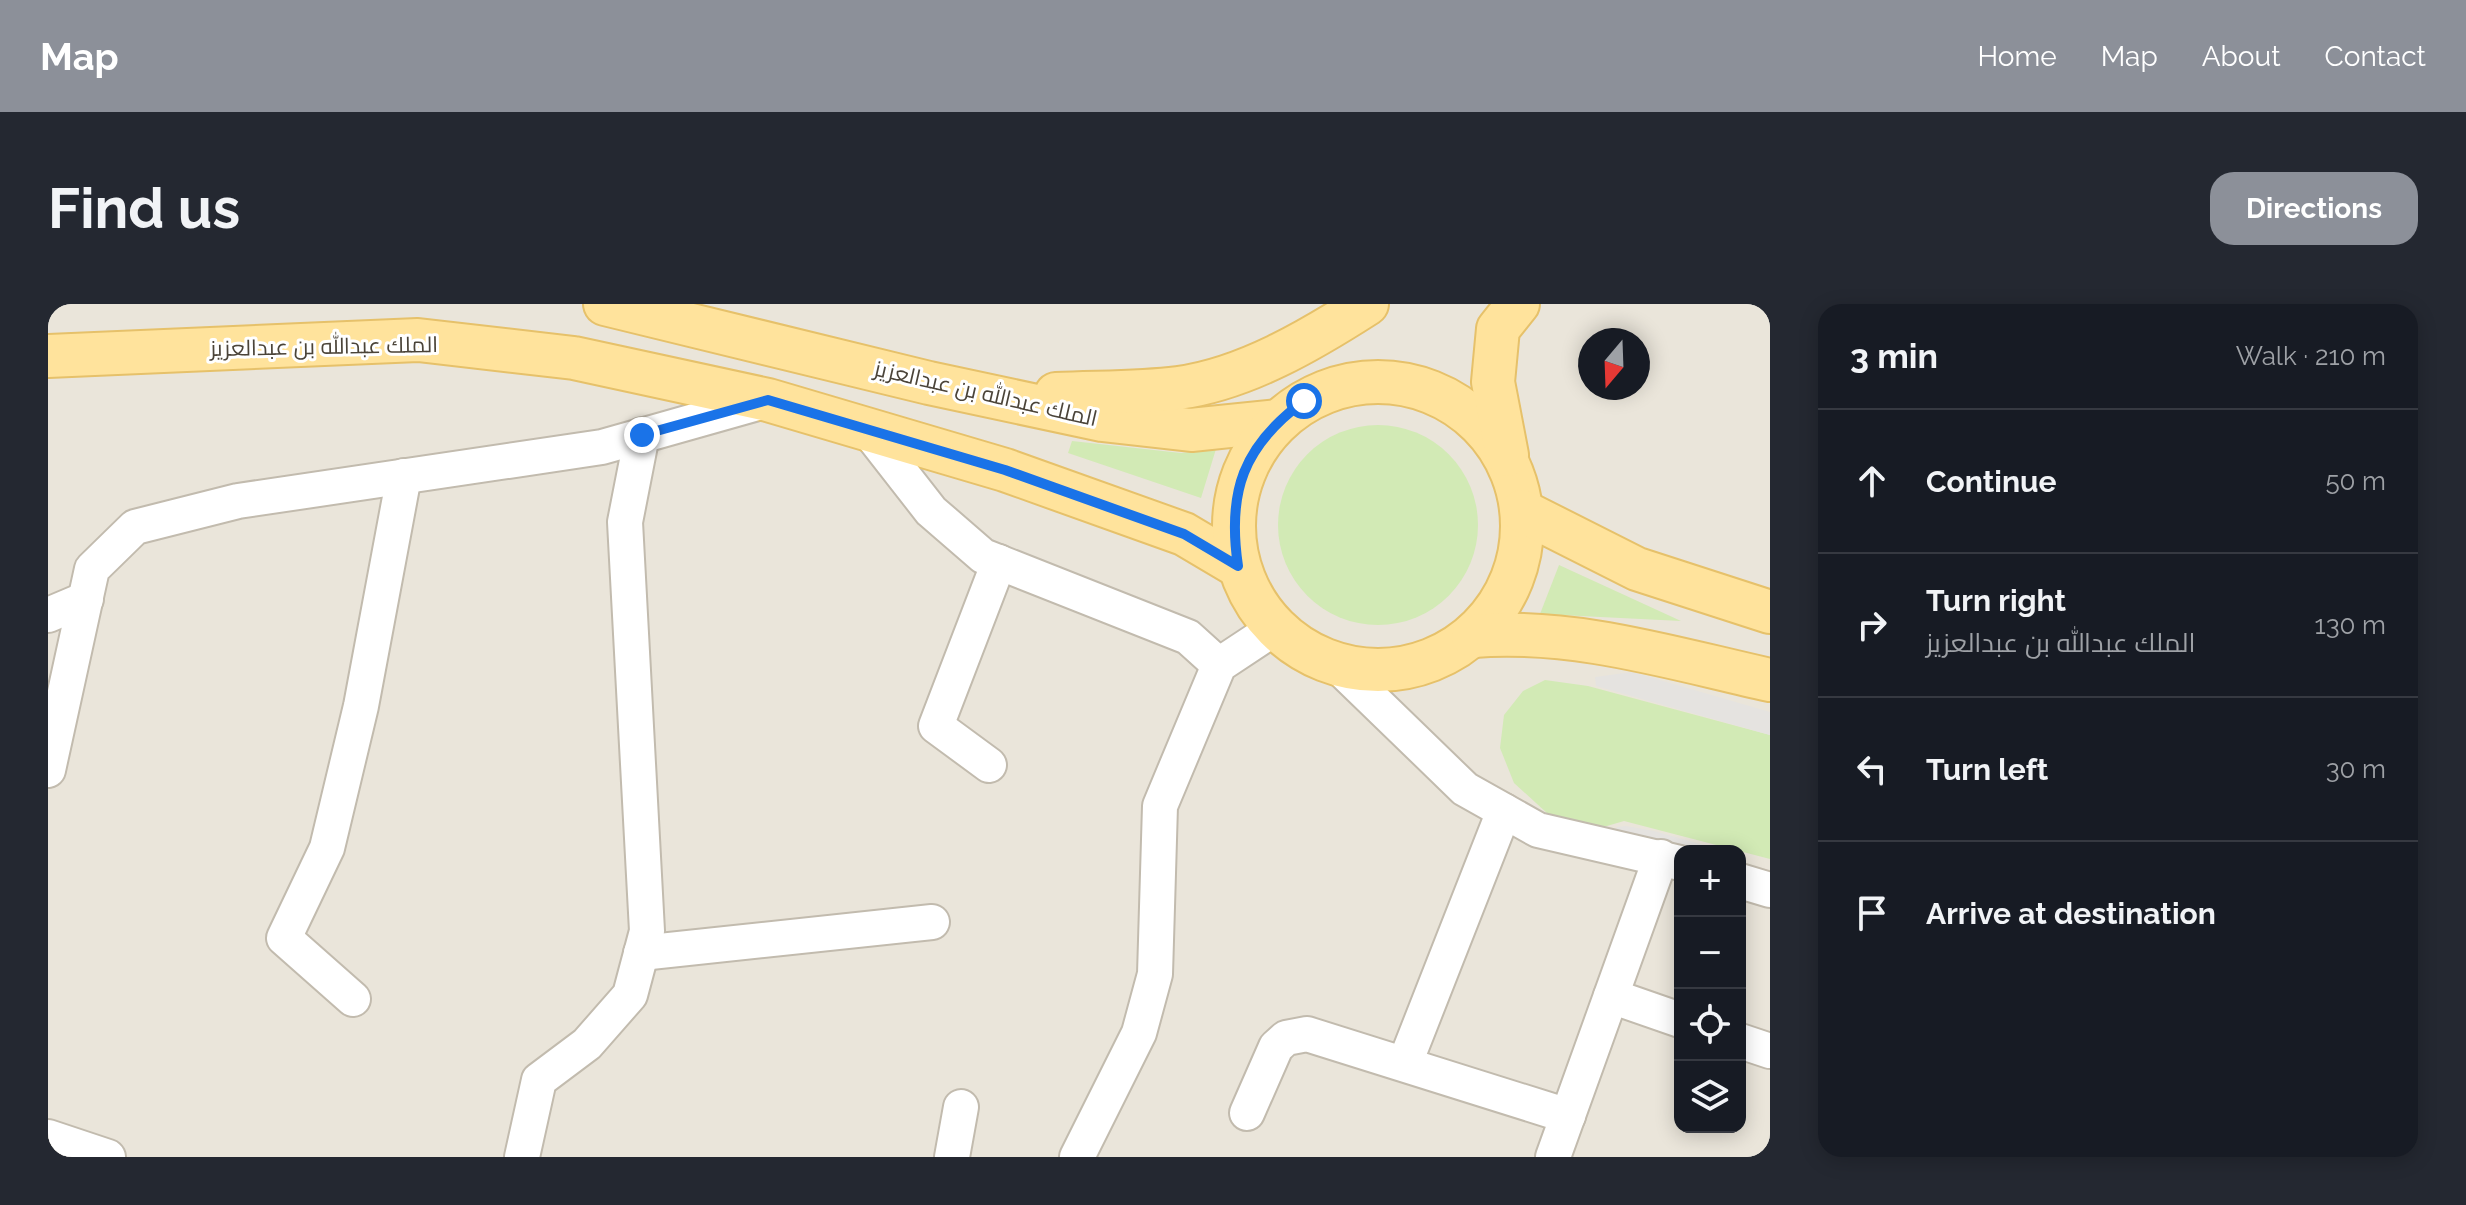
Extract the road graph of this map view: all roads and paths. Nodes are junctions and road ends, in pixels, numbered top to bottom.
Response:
1 (605, 304) edge
2 (1367, 304) edge
3 (1375, 304) edge
4 (1518, 304) edge
5 (48, 356) edge
6 (997, 397) junction
7 (768, 400) junction
8 (1290, 411) junction
9 (867, 429) junction
10 (642, 435) junction
11 (1509, 464) junction
12 (404, 476) junction
13 (1522, 511) junction
14 (999, 562) junction
15 (1238, 566) junction
16 (86, 599) junction
17 (1770, 612) edge
18 (48, 615) edge
19 (1275, 628) junction
20 (1473, 636) junction
21 (1336, 664) junction
22 (1219, 665) junction
23 (1770, 680) edge
24 (989, 765) dead end
25 (48, 770) edge
26 (1504, 811) junction
27 (1670, 860) edge
28 (1746, 883) edge
29 (1770, 890) edge
30 (932, 922) dead end
31 (641, 953) junction
32 (1611, 996) junction
33 (353, 999) dead end
34 (1674, 1018) edge
35 (1746, 1043) edge
36 (1770, 1051) edge
37 (1405, 1063) junction
38 (961, 1107) dead end
39 (1247, 1113) dead end
40 (1568, 1116) junction
41 (48, 1137) edge
42 (108, 1157) edge
43 (522, 1157) edge
44 (952, 1157) edge
45 (1077, 1157) edge
46 (1553, 1157) edge

1 - 6 main road, الملك عبدالله بن عبدالعزيز
2 - 6 main road
3 - 8 main road
4 - 11 main road
5 - 7 main road, الملك عبدالله بن عبدالعزيز
6 - 8 main road, الملك عبدالله بن عبدالعزيز
7 - 9 main road, الملك عبدالله بن عبدالعزيز
7 - 10 street
8 - 11 main road, الملك عبدالله بن عبدالعزيز
8 - 15 main road
9 - 14 street
9 - 15 main road, الملك عبدالله بن عبدالعزيز
10 - 12 street
10 - 31 street
11 - 13 main road
12 - 16 street
12 - 33 street
13 - 17 main road
13 - 20 main road
14 - 22 street
14 - 24 street
15 - 19 main road
16 - 18 street
16 - 25 street
19 - 21 main road
19 - 22 street
20 - 21 main road
20 - 23 main road
21 - 26 street
22 - 45 street
26 - 27 street
26 - 37 street
27 - 32 street
28 - 29 street
30 - 31 street
31 - 43 street
32 - 34 street
32 - 40 street
35 - 36 street
37 - 39 street
37 - 40 street
38 - 44 street
40 - 46 street
41 - 42 street

